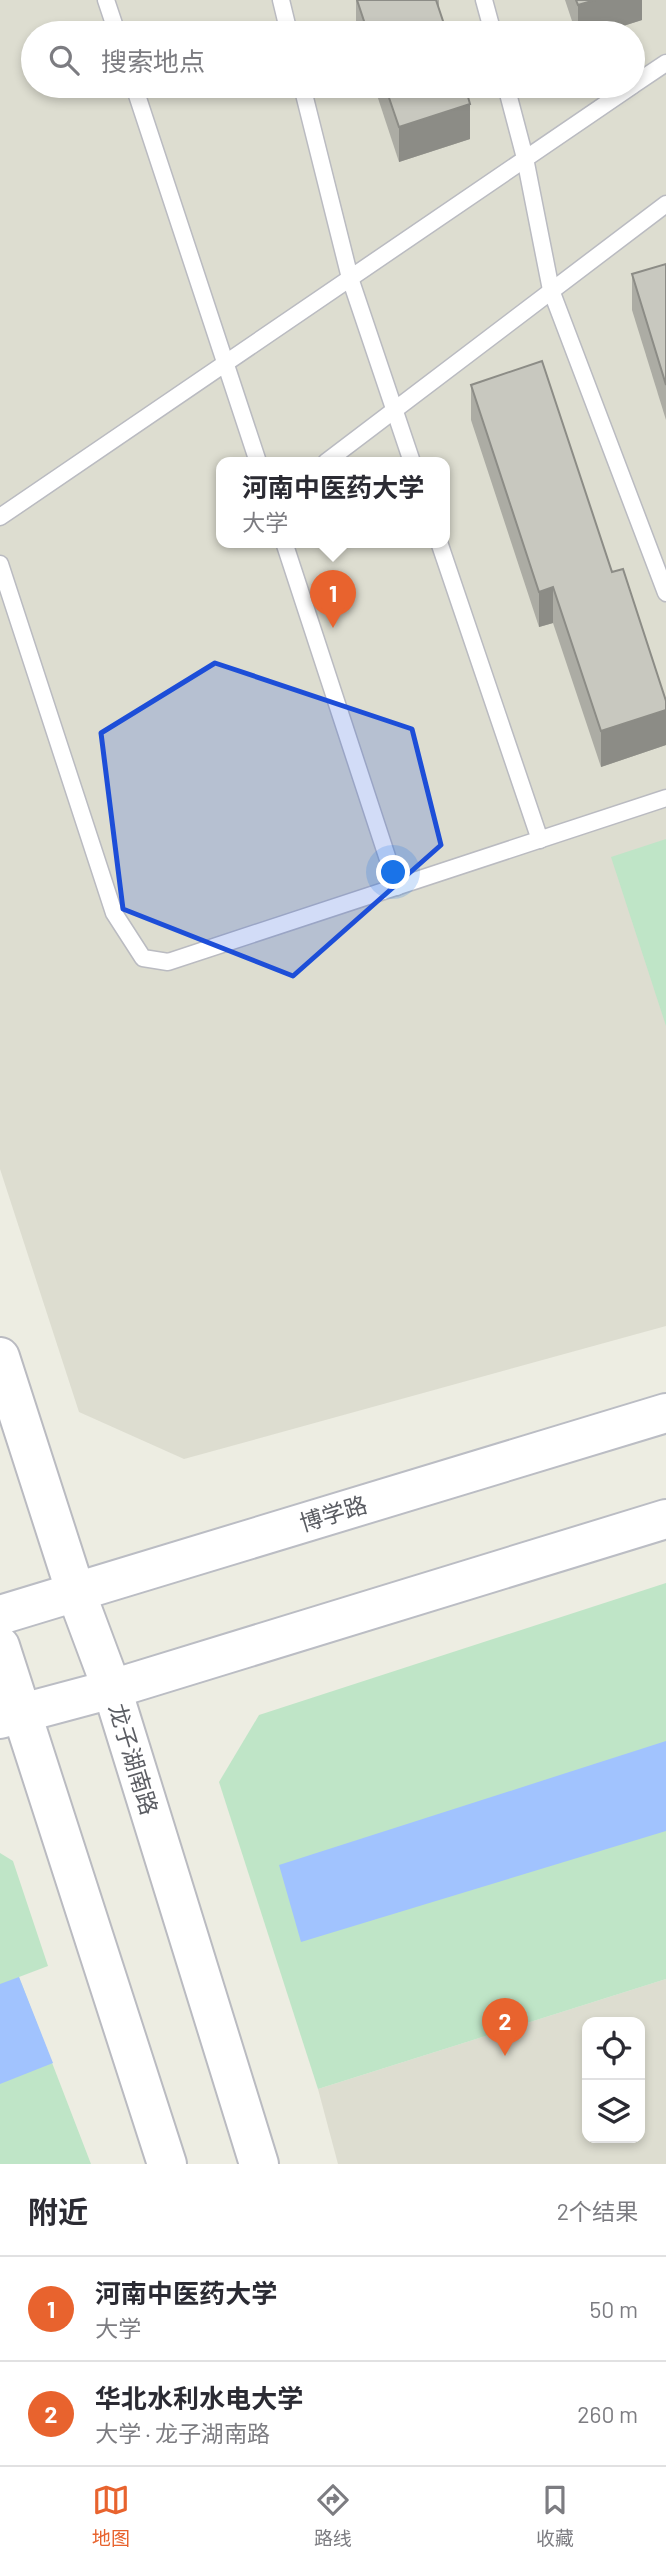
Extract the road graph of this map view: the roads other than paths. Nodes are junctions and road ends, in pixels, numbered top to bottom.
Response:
1 (106, 0) edge
2 (281, 0) edge
3 (484, 0) edge
4 (113, 21) edge
5 (286, 21) edge
6 (490, 21) edge
7 (666, 62) edge
8 (645, 76) edge
9 (138, 98) edge
10 (305, 98) edge
11 (509, 98) edge
12 (613, 98) edge
13 (525, 158) junction
14 (666, 204) edge
15 (350, 278) junction
16 (551, 290) junction
17 (225, 363) junction
18 (394, 410) junction
19 (256, 457) edge
20 (333, 457) edge
21 (410, 457) edge
22 (0, 517) edge
23 (286, 548) edge
24 (441, 548) edge
25 (0, 564) edge
26 (666, 593) edge
27 (666, 799) edge
28 (540, 840) junction
29 (397, 887) junction
30 (0, 1357) edge
31 (666, 1413) edge
32 (666, 1519) edge
33 (75, 1590) junction
34 (0, 1615) edge
35 (0, 1646) edge
36 (112, 1689) junction
37 (10, 1716) edge
38 (167, 2164) edge
39 (259, 2164) edge

1 - 4 lane
2 - 5 lane
3 - 6 lane
7 - 8 lane
9 - 17 lane
10 - 15 lane
11 - 13 lane
12 - 13 lane
13 - 15 lane
13 - 16 lane
14 - 16 lane
15 - 17 lane
15 - 18 lane
16 - 18 lane
16 - 26 lane
17 - 19 lane
17 - 22 lane
18 - 20 lane
18 - 21 lane
23 - 29 lane
24 - 28 lane
25 - 29 lane
27 - 28 lane
28 - 29 lane
30 - 33 street, 龙子湖南路
31 - 33 street, 博学路
32 - 36 street
33 - 34 street, 博学路
33 - 36 street, 龙子湖南路
35 - 37 street
36 - 37 street
36 - 39 street, 龙子湖南路
37 - 38 street

